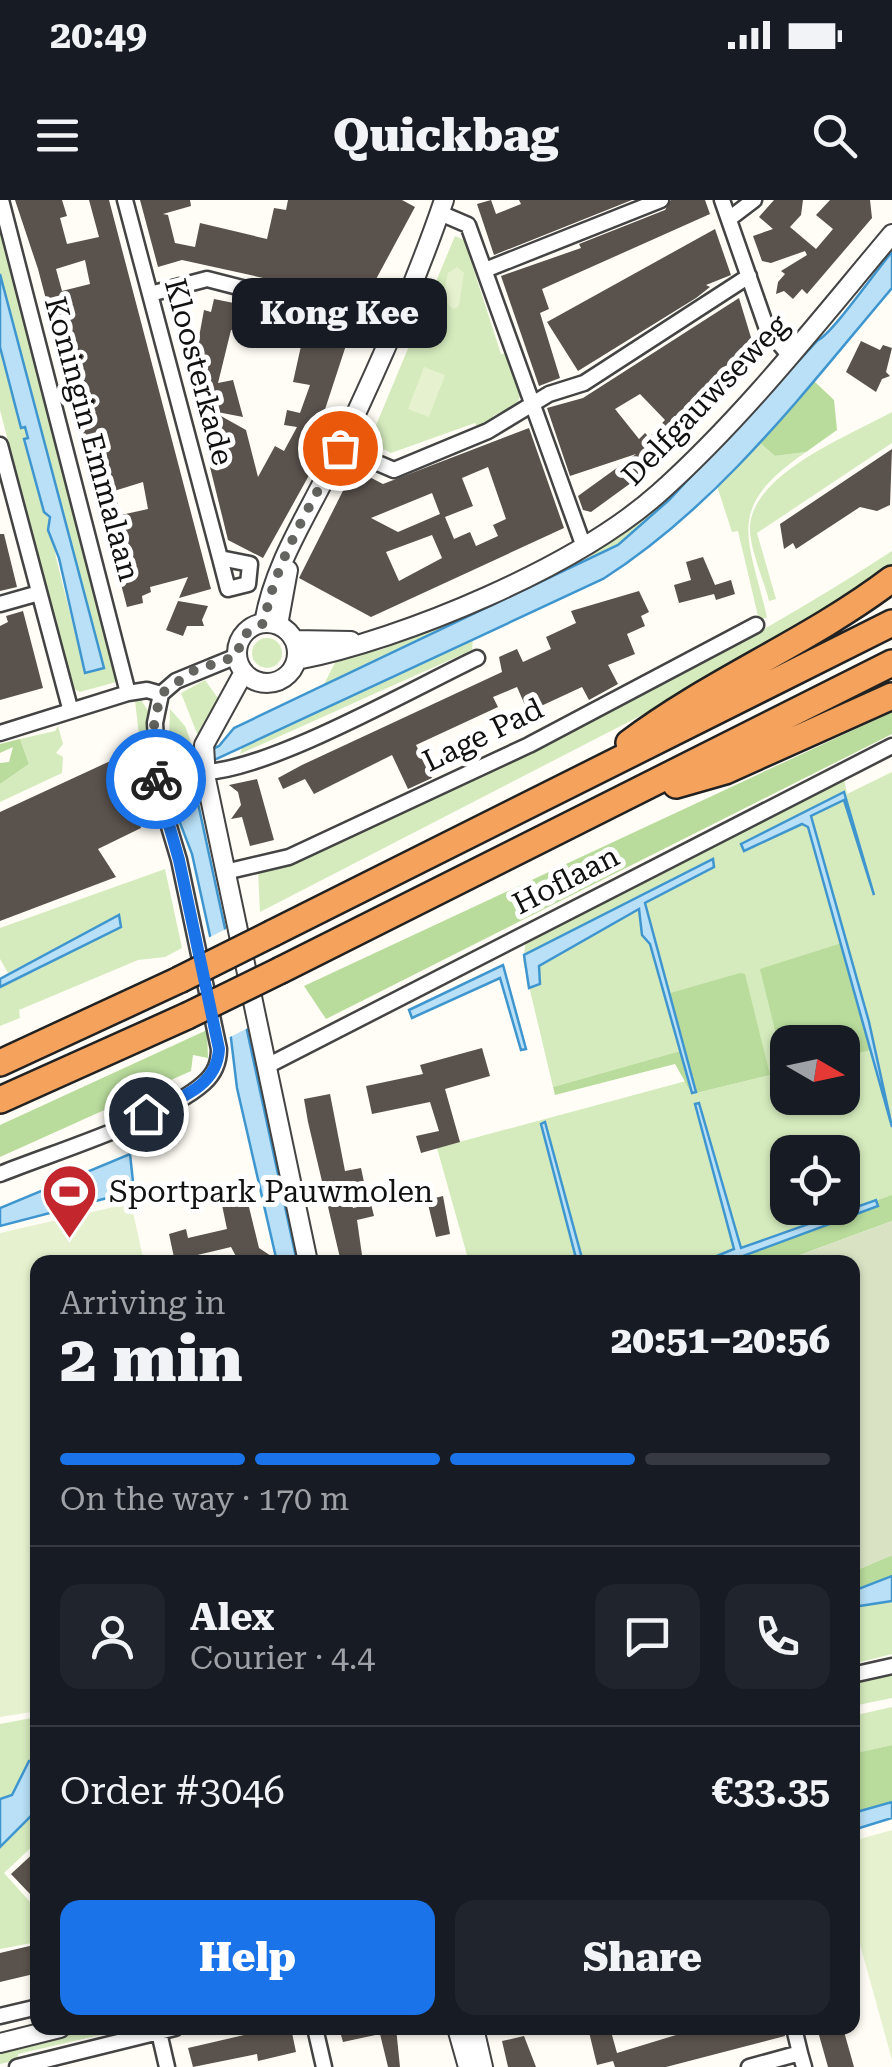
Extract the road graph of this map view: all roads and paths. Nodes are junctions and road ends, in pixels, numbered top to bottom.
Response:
1 (1, 200) edge
2 (125, 200) edge
3 (661, 200) edge
4 (722, 200) edge
5 (754, 200) edge
6 (442, 207) edge
7 (729, 219) junction
8 (892, 234) edge
9 (485, 270) junction
10 (749, 276) junction
11 (150, 294) junction
12 (394, 327) junction
13 (789, 355) junction
14 (534, 403) junction
15 (0, 445) edge
16 (340, 448) junction
17 (584, 547) junction
18 (220, 558) dead end
19 (892, 580) edge
20 (39, 593) junction
21 (0, 604) edge
22 (271, 624) junction
23 (892, 624) edge
24 (756, 625) dead end
25 (366, 635) junction
26 (294, 640) junction
27 (477, 658) dead end
28 (297, 660) junction
29 (892, 664) edge
30 (246, 670) junction
31 (128, 693) junction
32 (161, 694) junction
33 (892, 696) edge
34 (70, 708) junction
35 (0, 733) edge
36 (892, 746) edge
37 (205, 763) junction
38 (581, 780) junction
39 (610, 806) junction
40 (225, 872) junction
41 (0, 1062) edge
42 (266, 1066) junction
43 (0, 1100) edge
44 (0, 1174) edge
45 (306, 1255) edge
46 (892, 1666) edge
47 (860, 1673) edge
48 (30, 2009) edge
49 (0, 2016) edge
50 (32, 2035) edge
51 (139, 2035) edge
52 (159, 2035) edge
53 (317, 2035) edge
54 (459, 2035) edge
55 (475, 2035) edge
56 (796, 2035) edge
57 (0, 2043) edge
58 (802, 2060) edge
59 (16, 2067) edge
60 (167, 2067) edge
61 (324, 2067) edge
62 (468, 2067) edge
63 (482, 2067) edge
64 (748, 2067) edge

1 - 31 street, Koningin Emmalaan
2 - 11 street, Kloosterkade
3 - 9 street
4 - 7 street
5 - 7 street
6 - 9 street
6 - 12 street
7 - 10 street
8 - 13 street, Delfgauwseweg
9 - 14 street
10 - 13 street
10 - 14 street
11 - 12 street
11 - 18 street, Kloosterkade
12 - 16 street
13 - 17 street, Delfgauwseweg
14 - 16 street
14 - 17 street
15 - 20 street
16 - 22 street
17 - 25 street, Delfgauwseweg
19 - 38 highway
20 - 21 street
20 - 34 street
22 - 26 street
22 - 30 street
23 - 38 highway
24 - 40 street, Lage Pad
25 - 26 street, Delfgauwseweg
25 - 28 street, Delfgauwseweg
26 - 28 street
27 - 37 street
28 - 30 street
29 - 39 highway
30 - 32 street
30 - 37 street
31 - 32 street
31 - 34 street
32 - 44 street
33 - 39 highway
34 - 35 street
36 - 42 street, Hoflaan
37 - 40 street
38 - 41 highway, bridge
39 - 43 highway, bridge
40 - 42 street
42 - 45 street
46 - 47 street
48 - 49 street
50 - 57 street
51 - 59 street
52 - 60 street
53 - 61 street
54 - 62 street
55 - 63 street
56 - 58 street
58 - 64 street

